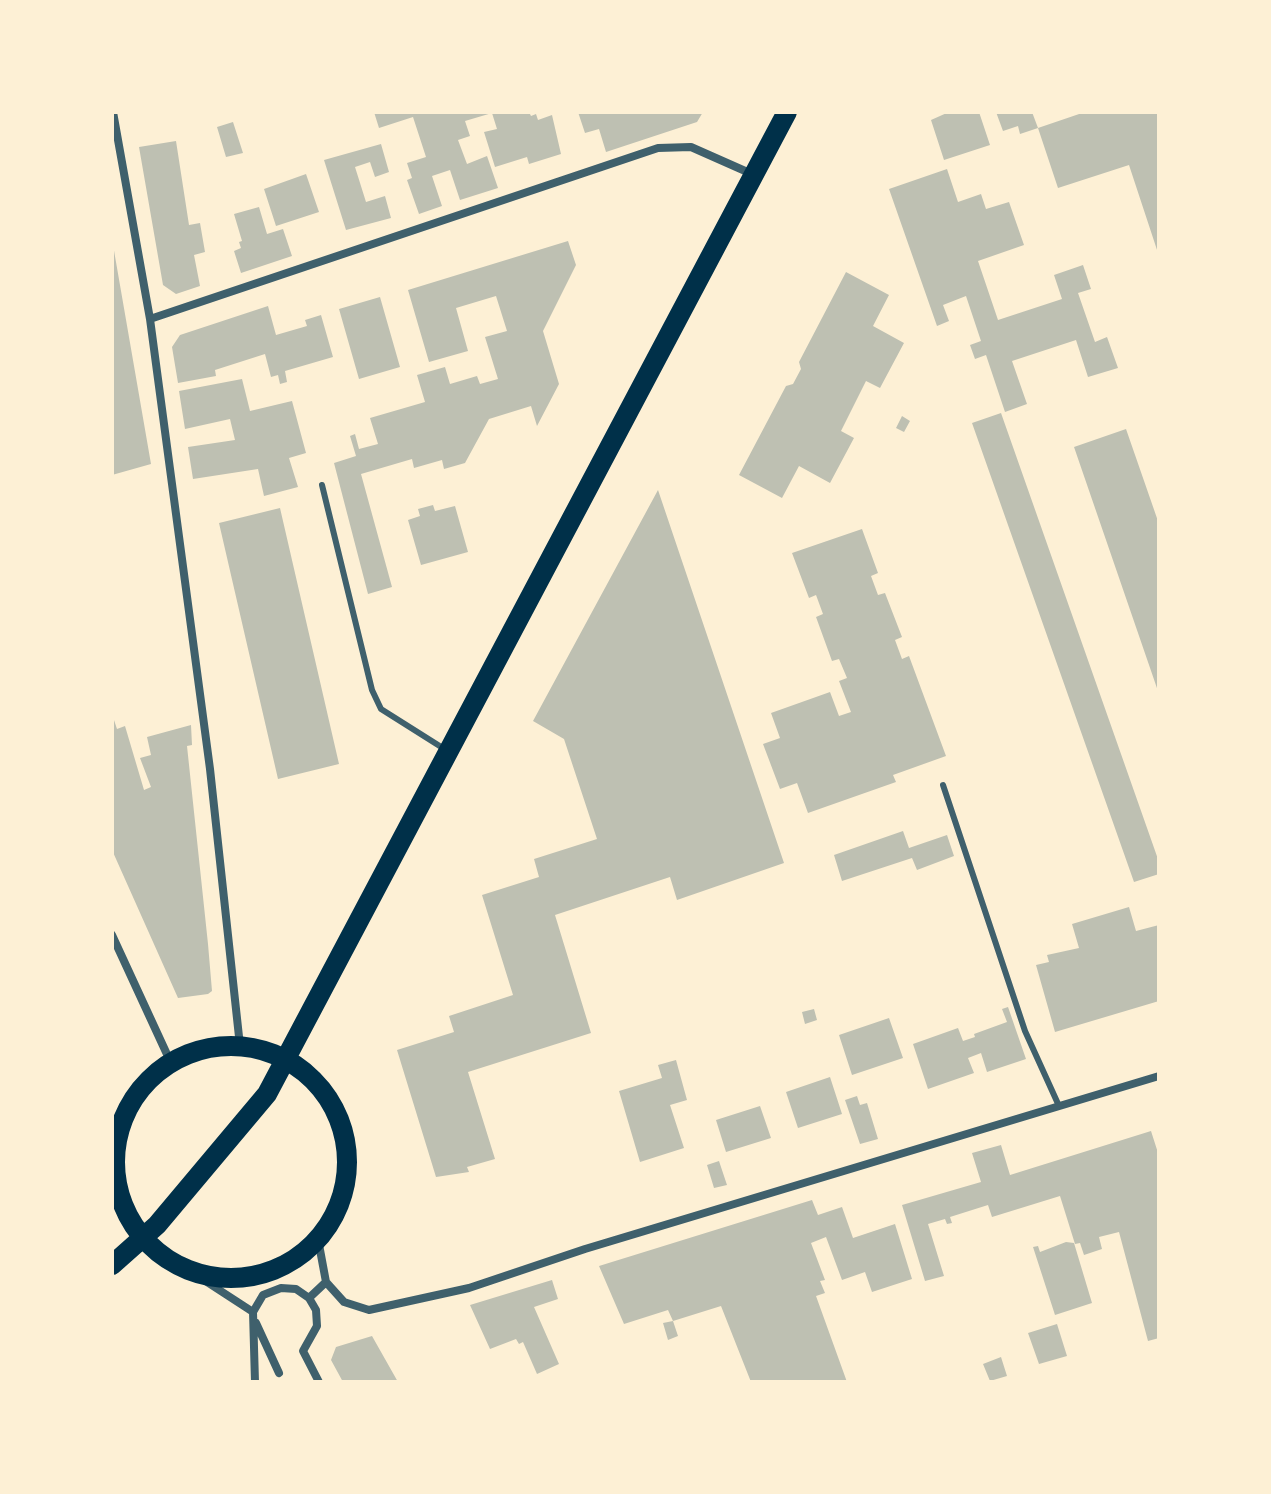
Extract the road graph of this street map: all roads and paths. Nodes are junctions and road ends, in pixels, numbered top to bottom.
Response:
1 (113, 112) edge
2 (787, 112) edge
3 (753, 174) junction
4 (150, 319) junction
5 (322, 485) dead end
6 (449, 752) junction
7 (943, 785) dead end
8 (112, 935) edge
9 (240, 1046) junction
10 (286, 1059) junction
11 (171, 1063) junction
12 (1159, 1076) edge
13 (1059, 1106) junction
14 (142, 1237) junction
15 (318, 1239) junction
16 (112, 1265) edge
17 (190, 1271) junction
18 (326, 1282) junction
19 (309, 1298) junction
20 (254, 1315) junction
21 (279, 1373) dead end
22 (255, 1382) edge
23 (319, 1382) edge

1 - 4 street
2 - 3 main road
3 - 4 street
3 - 6 main road
4 - 9 street
5 - 6 lane
6 - 10 main road
7 - 13 lane
8 - 11 street
9 - 10 main road
9 - 11 main road
10 - 14 main road
10 - 15 main road
11 - 14 main road
12 - 13 street
13 - 18 street
14 - 16 main road
14 - 17 main road
15 - 17 main road
15 - 18 street
17 - 20 street
18 - 19 street
19 - 20 street
19 - 23 street
20 - 21 street
20 - 22 street

